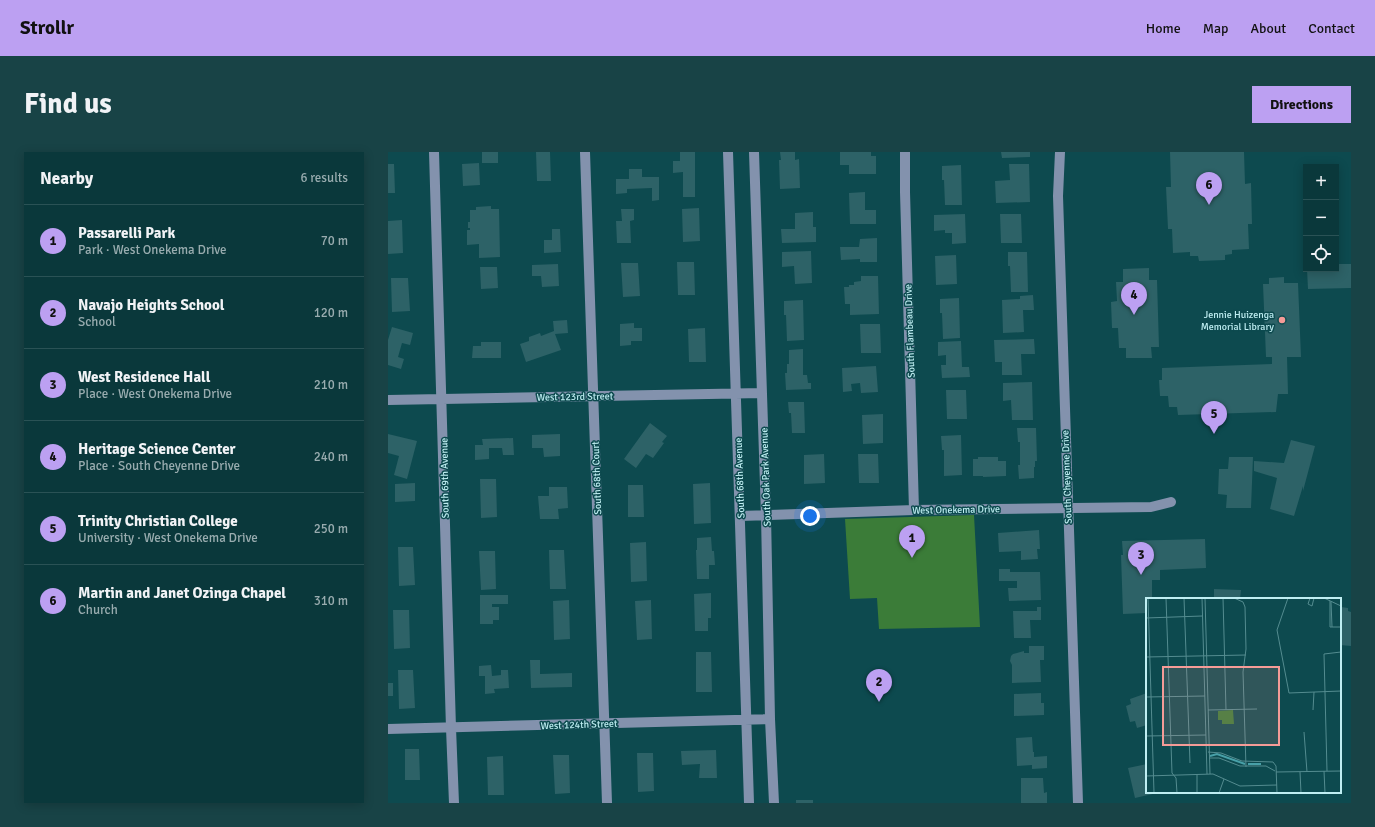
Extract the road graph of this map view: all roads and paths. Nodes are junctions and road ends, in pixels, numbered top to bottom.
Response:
1 (434, 152) edge
2 (585, 152) edge
3 (728, 152) edge
4 (754, 152) edge
5 (906, 152) edge
6 (1060, 152) edge
7 (762, 392) junction
8 (736, 393) junction
9 (593, 395) junction
10 (442, 399) junction
11 (388, 400) edge
12 (1171, 502) dead end
13 (1067, 508) junction
14 (914, 510) junction
15 (766, 515) junction
16 (740, 516) junction
17 (770, 719) junction
18 (748, 720) junction
19 (605, 724) junction
20 (451, 728) junction
21 (388, 729) edge
22 (454, 803) edge
23 (607, 803) edge
24 (749, 803) edge
25 (774, 803) edge
26 (1078, 803) edge

1 - 10 street, South 69th Avenue
2 - 9 street, South 68th Court
3 - 8 street, South 68th Avenue
4 - 7 street, South Oak Park Avenue
5 - 14 street, South Flambeau Drive
6 - 13 street, South Cheyenne Drive
7 - 8 street, West 123rd Street
7 - 15 street, South Oak Park Avenue
8 - 9 street, West 123rd Street
8 - 16 street, South 68th Avenue
9 - 10 street, West 123rd Street
9 - 19 street, South 68th Court
10 - 11 street, West 123rd Street
10 - 20 street, South 69th Avenue
12 - 13 street, West Onekema Drive
13 - 14 street, West Onekema Drive
13 - 26 street, South Cheyenne Drive
14 - 15 street, West Onekema Drive
15 - 16 street, West Onekema Drive
15 - 17 street, South Oak Park Avenue
16 - 18 street, South 68th Avenue
17 - 18 street, West 124th Street
17 - 25 street, South Oak Park Avenue
18 - 19 street, West 124th Street
18 - 24 street, South 68th Avenue
19 - 20 street, West 124th Street
19 - 23 street, South 68th Court
20 - 21 street, West 124th Street
20 - 22 street, South 69th Avenue

